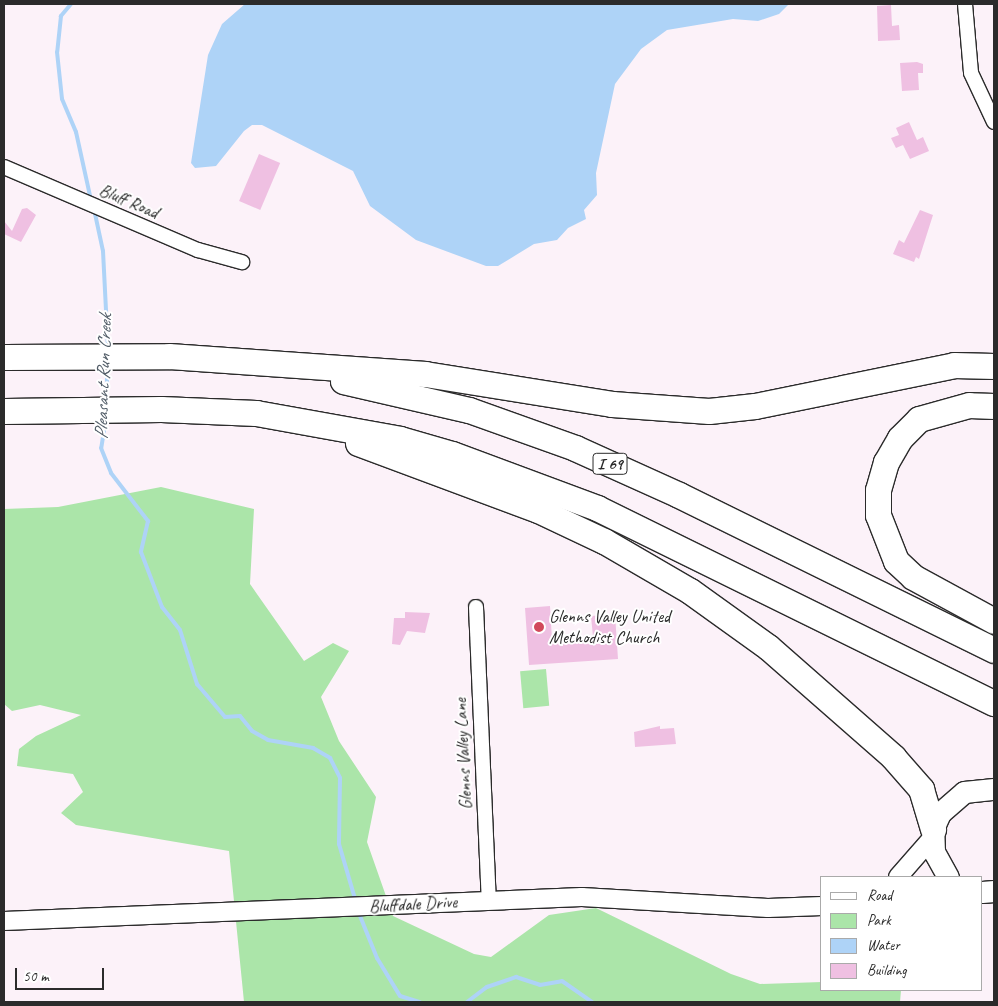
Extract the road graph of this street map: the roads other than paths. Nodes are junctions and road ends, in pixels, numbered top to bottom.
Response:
1 (965, 4) edge
2 (994, 122) edge
3 (4, 167) edge
4 (242, 262) dead end
5 (4, 357) edge
6 (198, 357) junction
7 (994, 366) edge
8 (994, 406) edge
9 (4, 411) edge
10 (289, 419) junction
11 (476, 607) dead end
12 (994, 621) edge
13 (994, 650) edge
14 (994, 703) edge
15 (990, 786) edge
16 (933, 833) junction
17 (899, 876) edge
18 (947, 876) edge
19 (983, 894) edge
20 (489, 900) junction
21 (994, 902) edge
22 (820, 906) edge
23 (4, 921) edge

1 - 2 street
3 - 4 street, Bluff Road
5 - 6 highway, I 69
6 - 7 highway
6 - 13 highway, I 69
8 - 12 highway
9 - 10 highway
10 - 14 highway
10 - 16 highway
11 - 20 street, Glenns Valley Lane
15 - 16 main road
16 - 17 street
16 - 18 main road
19 - 21 street
20 - 22 street, Bluffdale Drive
20 - 23 street, Bluffdale Drive

